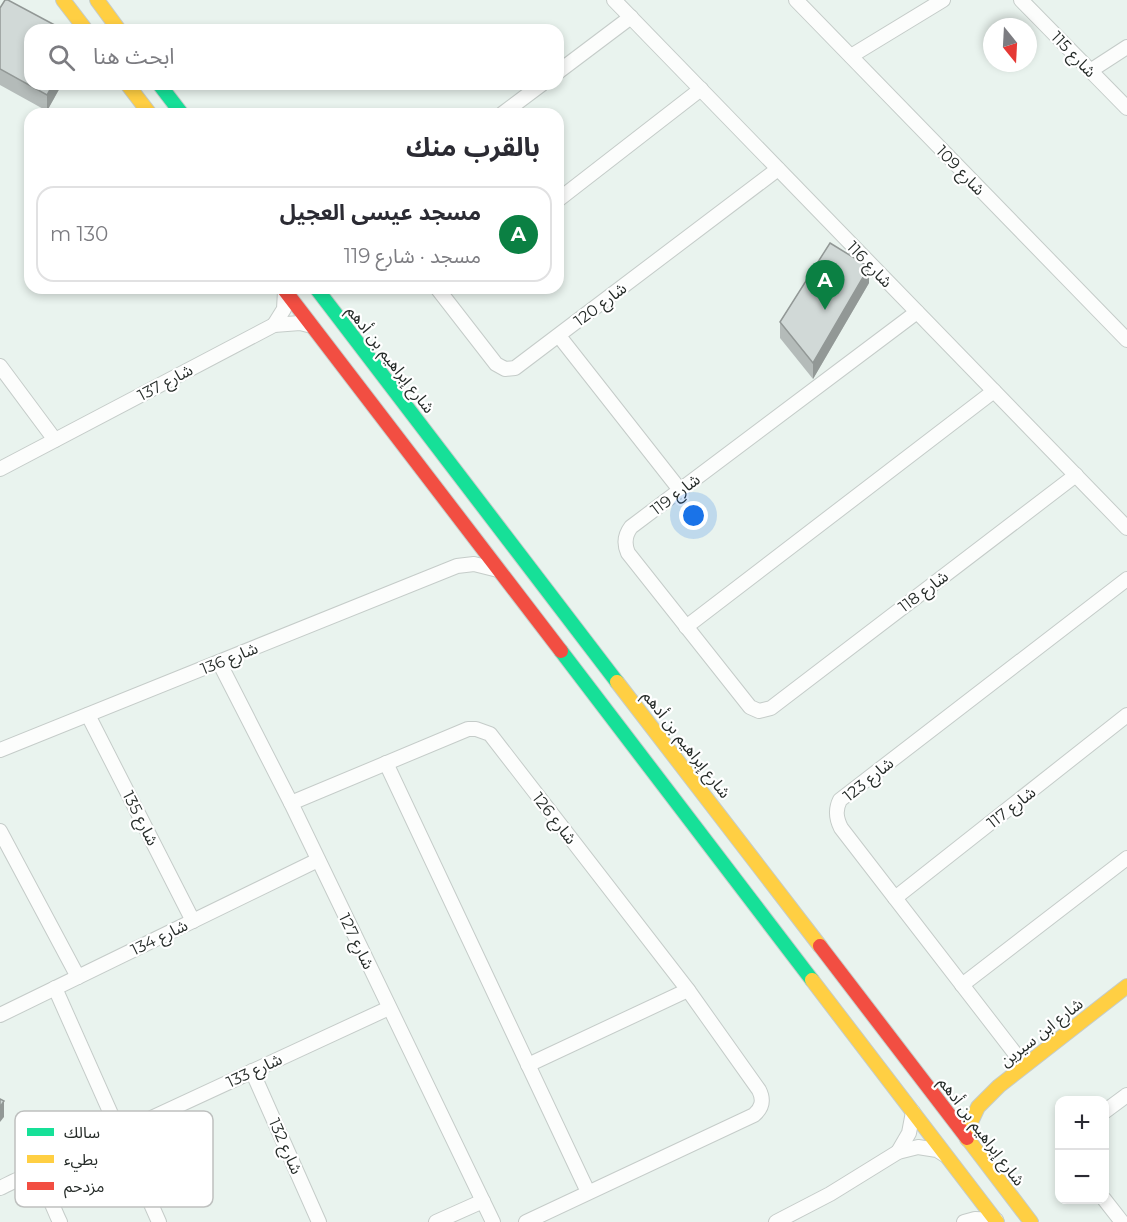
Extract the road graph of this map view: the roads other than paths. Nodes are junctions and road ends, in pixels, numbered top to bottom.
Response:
1 (63, 0) edge
2 (97, 0) edge
3 (614, 0) edge
4 (796, 0) edge
5 (943, 0) edge
6 (1021, 0) edge
7 (631, 17) junction
8 (81, 24) edge
9 (115, 24) edge
10 (1127, 48) edge
11 (851, 56) junction
12 (564, 67) edge
13 (1090, 71) junction
14 (700, 89) junction
15 (132, 90) edge
16 (164, 90) edge
17 (534, 90) edge
18 (145, 108) edge
19 (177, 108) edge
20 (510, 108) edge
21 (1127, 108) edge
22 (778, 169) junction
23 (564, 195) edge
24 (284, 294) edge
25 (287, 294) edge
26 (321, 294) edge
27 (444, 294) edge
28 (917, 312) junction
29 (274, 324) junction
30 (312, 326) junction
31 (559, 336) junction
32 (1127, 340) edge
33 (0, 366) edge
34 (994, 391) junction
35 (56, 440) junction
36 (0, 469) edge
37 (1076, 475) junction
38 (680, 490) junction
39 (1127, 528) edge
40 (472, 536) junction
41 (457, 566) junction
42 (498, 570) junction
43 (1127, 579) edge
44 (686, 627) junction
45 (219, 662) junction
46 (771, 708) joint
47 (88, 714) junction
48 (1127, 715) edge
49 (0, 750) edge
50 (386, 763) junction
51 (291, 803) junction
52 (718, 812) junction
53 (696, 830) junction
54 (0, 831) edge
55 (743, 844) junction
56 (1127, 858) edge
57 (318, 860) junction
58 (721, 862) junction
59 (895, 898) junction
60 (193, 921) junction
61 (78, 977) junction
62 (962, 985) junction
63 (1127, 986) edge
64 (55, 988) junction
65 (688, 990) junction
66 (389, 1008) junction
67 (0, 1015) edge
68 (528, 1065) junction
69 (1024, 1065) junction
70 (252, 1071) junction
71 (1127, 1095) edge
72 (939, 1102) junction
73 (978, 1107) junction
74 (1109, 1108) edge
75 (109, 1111) edge
76 (166, 1111) edge
77 (912, 1112) junction
78 (967, 1139) junction
79 (898, 1152) junction
80 (945, 1155) junction
81 (15, 1181) edge
82 (0, 1188) edge
83 (972, 1190) junction
84 (588, 1192) junction
85 (483, 1201) junction
86 (1108, 1204) edge
87 (53, 1207) edge
88 (152, 1207) edge
89 (966, 1221) edge
90 (996, 1221) edge
91 (60, 1222) edge
92 (159, 1222) edge
93 (320, 1222) edge
94 (436, 1222) edge
95 (493, 1222) edge
96 (526, 1222) edge
97 (776, 1222) edge
98 (1031, 1222) edge
99 (1122, 1222) edge

1 - 8 street
2 - 9 street
3 - 7 street, شارع 116
4 - 11 street, شارع 109
5 - 11 street
6 - 13 street, شارع 115
7 - 12 street
7 - 14 street, شارع 116
10 - 13 street
11 - 32 street, شارع 109
13 - 21 street, شارع 115
14 - 22 street, شارع 116
14 - 23 street
15 - 18 street
16 - 19 street
17 - 20 street
22 - 28 street, شارع 116
22 - 31 street, شارع 120
24 - 29 street
25 - 30 street
26 - 52 street, شارع إبراهيم بن أدهم
27 - 31 street, شارع 120
28 - 34 street, شارع 116
28 - 38 street, شارع 119
29 - 30 street, شارع 137
29 - 35 street, شارع 137
30 - 40 street
31 - 38 street
33 - 35 street
34 - 37 street, شارع 116
34 - 44 street
35 - 36 street, شارع 137
37 - 39 street, شارع 116
37 - 46 street, شارع 118
38 - 44 street, شارع 119
40 - 41 street
40 - 42 street
41 - 42 street, شارع 136
41 - 45 street, شارع 136
42 - 53 street
43 - 59 street, شارع 123
44 - 46 street, شارع 119
45 - 47 street, شارع 136
45 - 51 street, شارع 127
47 - 49 street, شارع 136
47 - 60 street, شارع 135
48 - 59 street, شارع 117
50 - 51 street, شارع 126
50 - 65 street, شارع 126
50 - 68 street
51 - 57 street, شارع 127
52 - 53 street
52 - 55 street, شارع إبراهيم بن أدهم
53 - 58 street
54 - 61 street
55 - 58 street
55 - 72 street, شارع إبراهيم بن أدهم
56 - 62 street
57 - 60 street, شارع 134
57 - 66 street, شارع 127
58 - 77 street
59 - 62 street, شارع 123
60 - 61 street, شارع 134
61 - 64 street, شارع 134
62 - 69 street, شارع 123
63 - 69 street, شارع ابن سيرين
64 - 67 street, شارع 134
64 - 75 street
65 - 68 street
65 - 84 street, شارع 126
66 - 70 street, شارع 133
66 - 85 street, شارع 127
68 - 84 street
69 - 73 street, شارع ابن سيرين
70 - 76 street, شارع 133
70 - 93 street, شارع 132
71 - 74 street
72 - 73 street
72 - 78 street, شارع إبراهيم بن أدهم
73 - 78 street, شارع ابن سيرين
77 - 79 street
77 - 80 street
78 - 98 street, شارع إبراهيم بن أدهم
79 - 80 street
79 - 97 street
80 - 83 street
81 - 82 street
83 - 89 street
83 - 90 street
84 - 96 street, شارع 126
85 - 94 street
85 - 95 street, شارع 127
86 - 99 street
87 - 91 street
88 - 92 street
89 - 90 street

